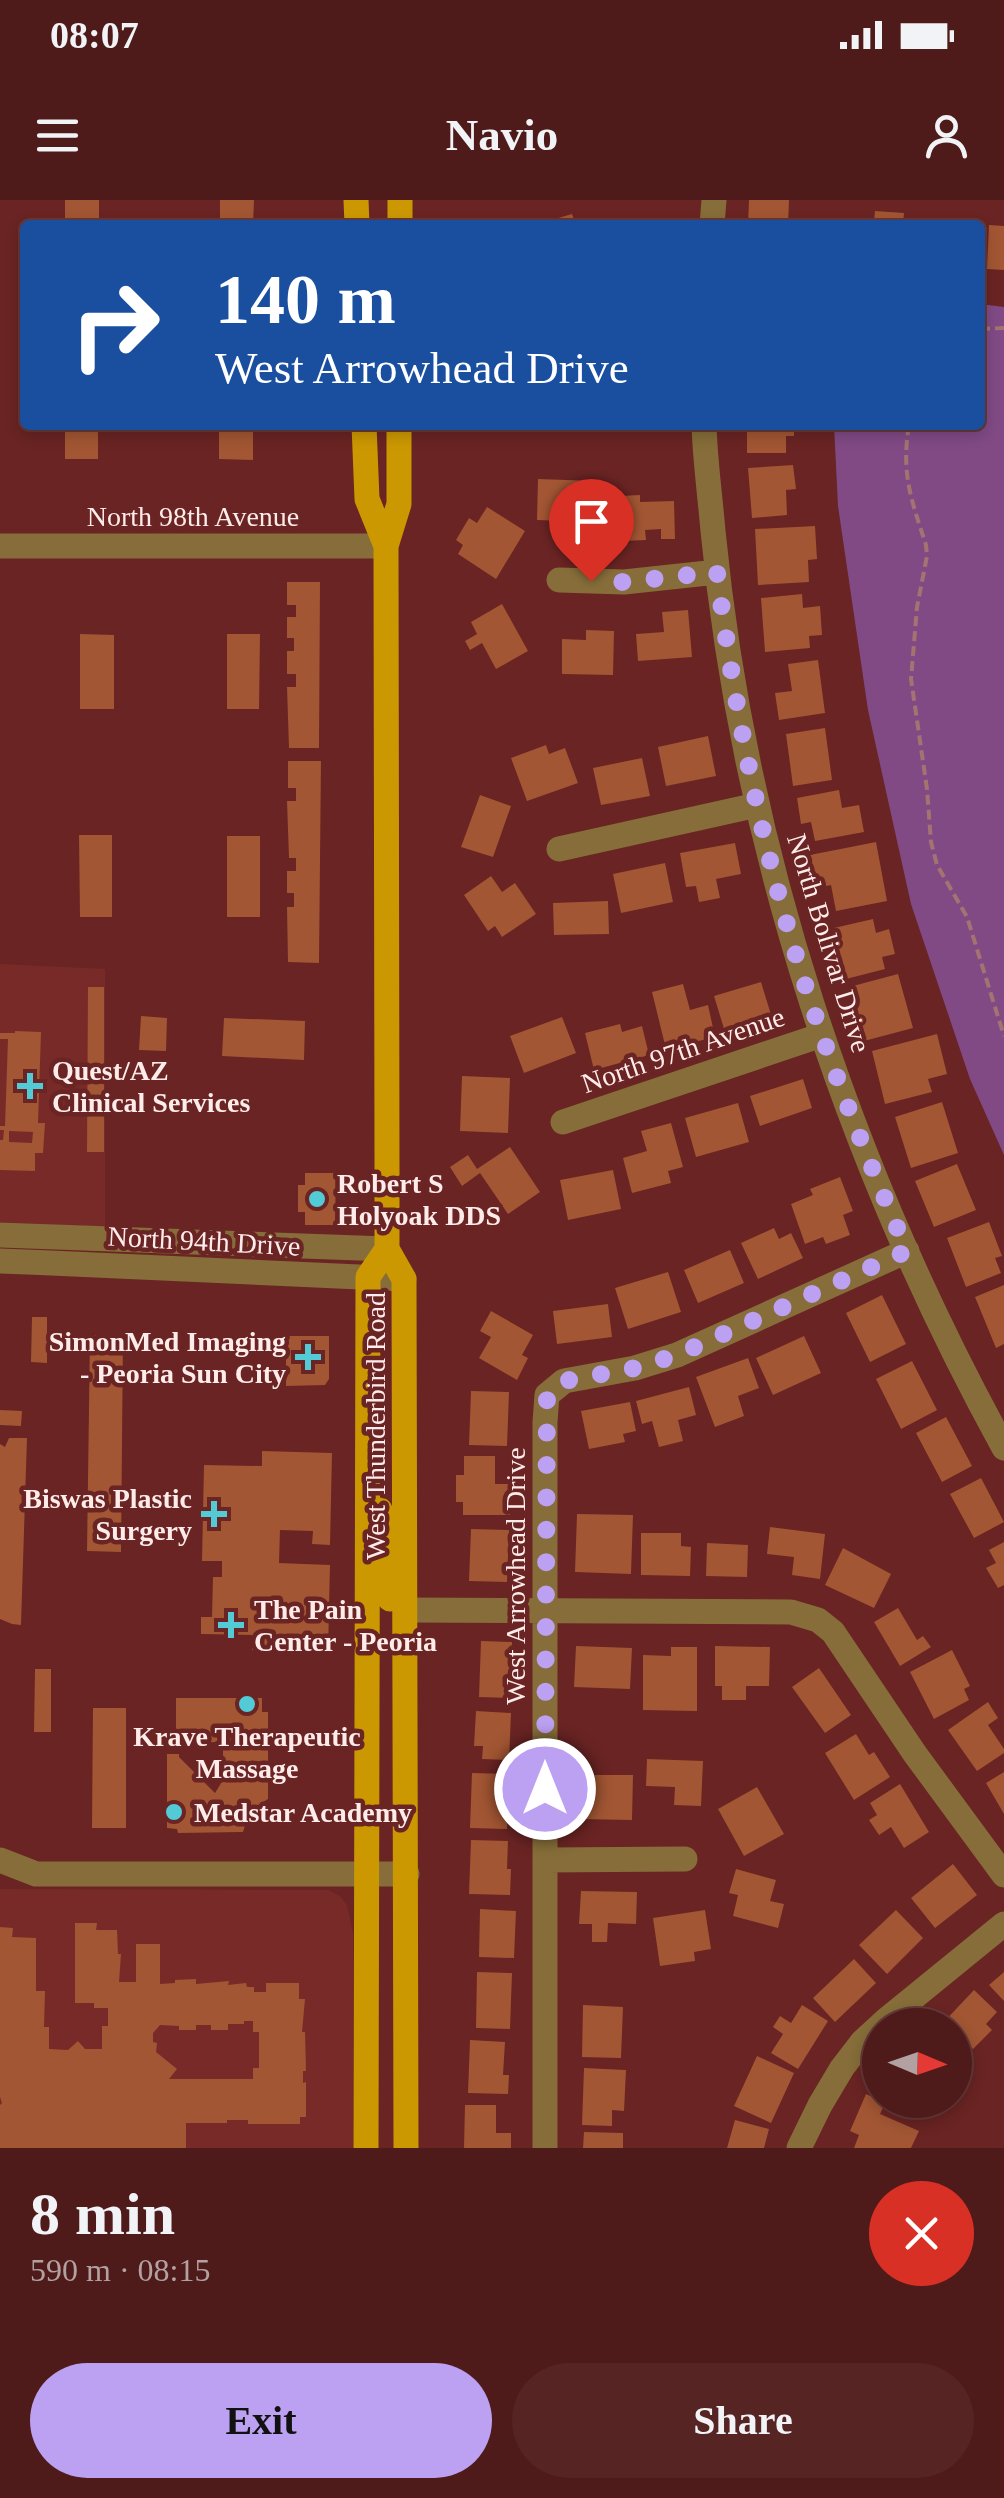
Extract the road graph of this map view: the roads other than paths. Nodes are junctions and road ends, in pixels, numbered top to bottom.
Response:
1 (364, 430) edge
2 (399, 430) edge
3 (704, 430) edge
4 (0, 546) edge
5 (386, 546) junction
6 (717, 572) junction
7 (559, 580) dead end
8 (757, 805) junction
9 (559, 849) dead end
10 (822, 1035) junction
11 (563, 1122) dead end
12 (0, 1235) edge
13 (137, 1240) junction
14 (244, 1244) junction
15 (387, 1249) junction
16 (907, 1251) junction
17 (0, 1261) edge
18 (136, 1268) junction
19 (242, 1271) junction
20 (368, 1277) junction
21 (404, 1278) junction
22 (1004, 1448) edge
23 (369, 1477) junction
24 (406, 1610) junction
25 (546, 1610) junction
26 (684, 1859) dead end
27 (0, 1860) edge
28 (545, 1860) junction
29 (366, 1874) junction
30 (406, 1874) junction
31 (1004, 1875) edge
32 (1004, 1924) edge
33 (366, 2148) edge
34 (406, 2148) edge
35 (544, 2148) edge
36 (799, 2148) edge

1 - 5 main road
2 - 5 main road
3 - 6 street, North Bolivar Drive
4 - 5 street, North 98th Avenue
5 - 15 main road
6 - 7 street
6 - 8 street, North Bolivar Drive
8 - 9 street
8 - 10 street, North Bolivar Drive
10 - 11 street, North 97th Avenue
10 - 16 street, North Bolivar Drive
12 - 13 street, North 94th Drive
13 - 14 street, North 94th Drive
13 - 18 street
14 - 15 street, North 94th Drive
14 - 19 street
15 - 20 main road, West Thunderbird Road
15 - 21 main road, West Thunderbird Road
16 - 22 street, North Bolivar Drive
16 - 25 street, West Arrowhead Drive
17 - 18 street, North 94th Drive
18 - 19 street, North 94th Drive
19 - 20 street, North 94th Drive
20 - 21 street, North 94th Drive
20 - 23 main road, West Thunderbird Road
21 - 24 main road, West Thunderbird Road
23 - 24 main road
23 - 29 main road, West Thunderbird Road
24 - 25 street
24 - 30 main road, West Thunderbird Road
25 - 28 street, West Arrowhead Drive
25 - 31 street
26 - 28 street
27 - 29 street
28 - 35 street, West Arrowhead Drive
29 - 30 street
29 - 33 main road, West Thunderbird Road
30 - 34 main road, West Thunderbird Road
32 - 36 street

